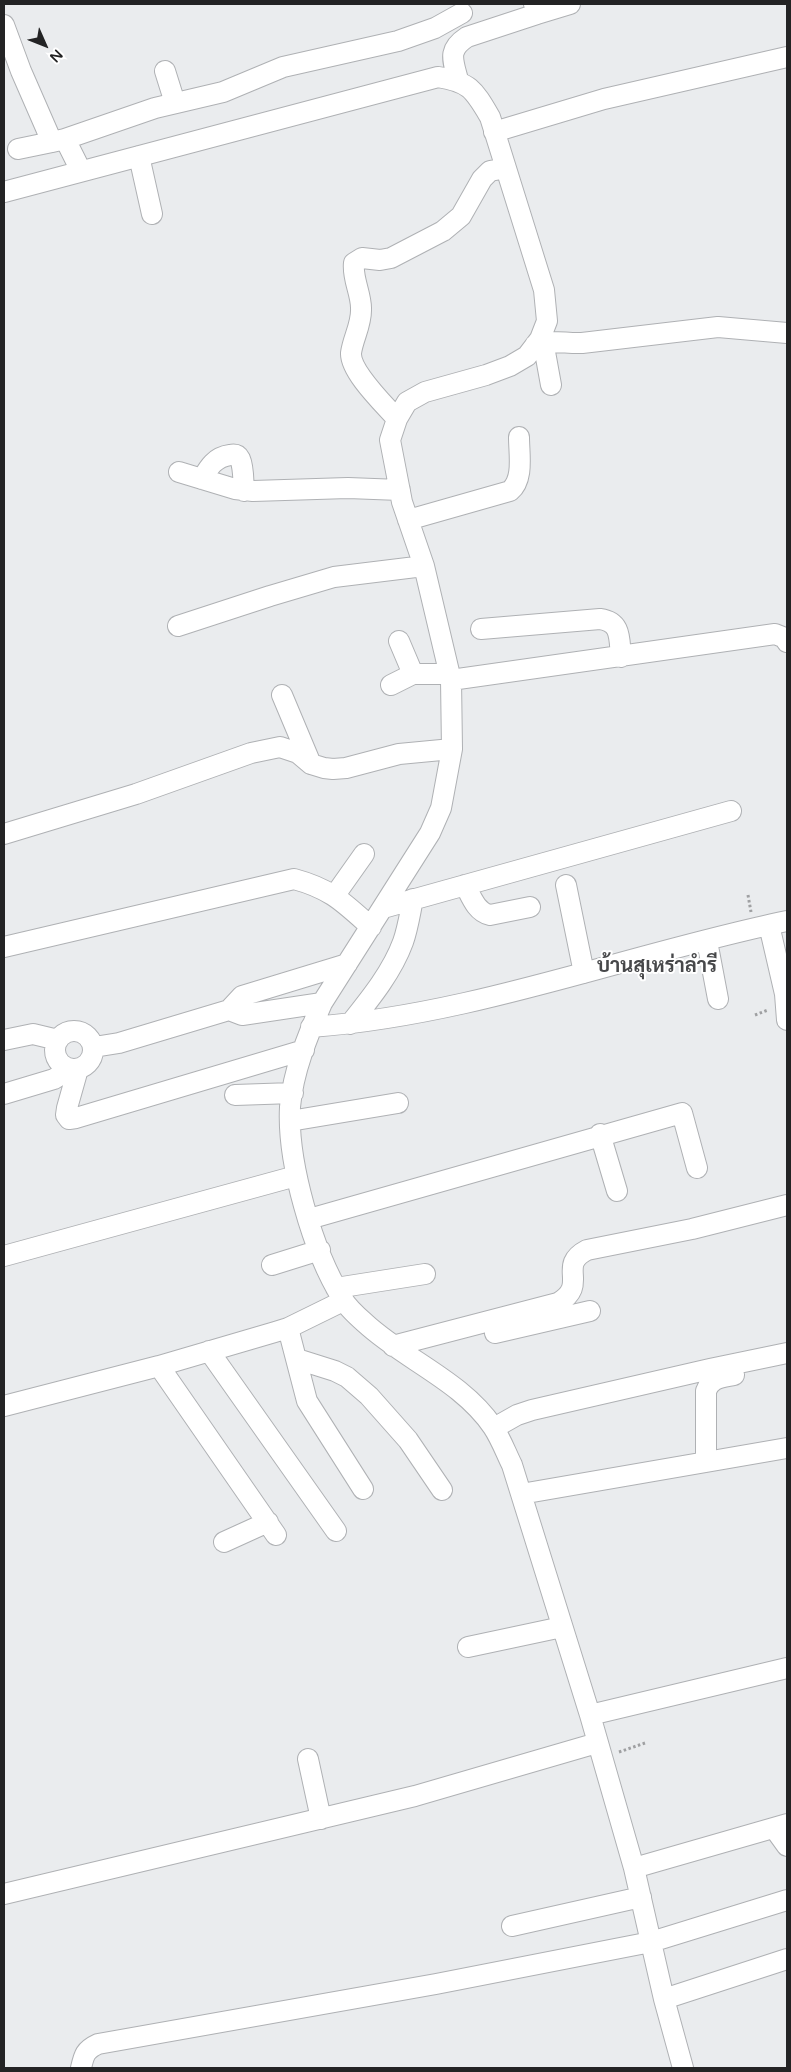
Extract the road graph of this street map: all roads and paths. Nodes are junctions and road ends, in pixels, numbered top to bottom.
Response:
1 (570, 4) edge
2 (535, 9) edge
3 (462, 14) dead end
4 (4, 25) edge
5 (787, 57) edge
6 (164, 71) dead end
7 (458, 80) junction
8 (175, 103) junction
9 (494, 132) junction
10 (59, 141) junction
11 (18, 149) dead end
12 (139, 156) junction
13 (506, 168) junction
14 (81, 171) junction
15 (4, 192) edge
16 (152, 214) dead end
17 (787, 333) edge
18 (539, 343) junction
19 (551, 386) dead end
20 (397, 419) junction
21 (519, 437) dead end
22 (179, 472) dead end
23 (202, 479) junction
24 (244, 490) junction
25 (317, 501) dead end
26 (403, 504) junction
27 (424, 566) junction
28 (178, 626) dead end
29 (481, 629) dead end
30 (399, 641) dead end
31 (787, 642) edge
32 (621, 657) junction
33 (413, 674) junction
34 (451, 677) junction
35 (391, 685) dead end
36 (282, 695) dead end
37 (452, 749) junction
38 (311, 764) junction
39 (731, 811) dead end
40 (4, 834) edge
41 (364, 854) dead end
42 (465, 885) junction
43 (566, 885) dead end
44 (335, 896) junction
45 (413, 899) junction
46 (530, 907) dead end
47 (383, 908) junction
48 (778, 923) edge
49 (371, 927) junction
50 (707, 941) junction
51 (4, 947) edge
52 (347, 964) junction
53 (584, 973) junction
54 (718, 999) dead end
55 (322, 1003) junction
56 (229, 1010) junction
57 (787, 1020) edge
58 (350, 1024) junction
59 (311, 1027) junction
60 (4, 1040) edge
61 (58, 1040) junction
62 (94, 1047) junction
63 (304, 1050) junction
64 (74, 1068) junction
65 (293, 1093) junction
66 (4, 1094) edge
67 (235, 1095) dead end
68 (398, 1102) dead end
69 (290, 1121) junction
70 (600, 1134) junction
71 (697, 1168) dead end
72 (296, 1176) junction
73 (617, 1191) dead end
74 (787, 1206) edge
75 (309, 1219) junction
76 (320, 1250) junction
77 (4, 1256) edge
78 (272, 1265) dead end
79 (424, 1274) dead end
80 (339, 1294) junction
81 (590, 1311) dead end
82 (288, 1328) junction
83 (398, 1350) junction
84 (209, 1351) junction
85 (787, 1353) edge
86 (297, 1359) junction
87 (787, 1363) edge
88 (159, 1366) junction
89 (4, 1406) edge
90 (494, 1428) junction
91 (787, 1448) edge
92 (706, 1462) junction
93 (363, 1490) dead end
94 (442, 1490) dead end
95 (521, 1494) junction
96 (336, 1531) dead end
97 (224, 1542) dead end
98 (562, 1627) junction
99 (468, 1647) dead end
100 (787, 1668) edge
101 (590, 1715) junction
102 (644, 1743) dead end
103 (599, 1750) junction
104 (308, 1759) dead end
105 (321, 1819) junction
106 (781, 1826) edge
107 (787, 1846) edge
108 (634, 1868) junction
109 (4, 1894) edge
110 (641, 1897) junction
111 (787, 1900) edge
112 (512, 1926) dead end
113 (651, 1942) junction
114 (787, 1959) edge
115 (664, 1999) junction
116 (81, 2068) edge
117 (683, 2068) edge

1 - 2 street
2 - 7 street
3 - 8 street
4 - 10 street
5 - 9 street
6 - 8 street
7 - 9 street
7 - 12 street
8 - 10 street
9 - 13 street
10 - 11 street
10 - 14 street
12 - 14 street
12 - 16 street
13 - 18 street
13 - 20 street
14 - 15 street
17 - 18 street
18 - 19 street
18 - 20 street
20 - 26 street
21 - 26 street
22 - 23 street
23 - 24 street
23 - 24 street
24 - 26 street
25 - 26 street
26 - 27 street
27 - 28 street
27 - 34 street
29 - 32 street
30 - 33 street
31 - 32 street
32 - 34 street
33 - 34 street
33 - 35 street
34 - 37 street
36 - 38 street
37 - 38 street
37 - 47 street
38 - 40 street
39 - 42 street
41 - 44 street
42 - 45 street
42 - 46 street
43 - 53 street
44 - 49 street
44 - 51 street
45 - 47 street
45 - 58 street
47 - 49 street
48 - 50 street
48 - 57 street
49 - 52 street
50 - 53 street
50 - 54 street
52 - 55 street
52 - 56 street
53 - 58 street
55 - 56 street
55 - 59 street
56 - 62 street
58 - 59 street
59 - 63 street
60 - 61 street
61 - 62 street
61 - 64 street
62 - 64 street
63 - 64 street
63 - 65 street
64 - 66 street
65 - 67 street
65 - 69 street
68 - 69 street
69 - 72 street
70 - 71 street
70 - 73 street
70 - 75 street
72 - 75 street
72 - 77 street
74 - 83 street
75 - 76 street
76 - 78 street
76 - 80 street
79 - 80 street
80 - 82 street
80 - 83 street
81 - 83 street
82 - 84 street
82 - 86 street
83 - 90 street
84 - 88 street
84 - 96 street
85 - 90 street
86 - 93 street
86 - 94 street
87 - 92 street
88 - 89 street
88 - 97 street
90 - 95 street
91 - 92 street
92 - 95 street
95 - 98 street
98 - 99 street
98 - 101 street
100 - 101 street
101 - 103 street
102 - 103 path
103 - 105 street
103 - 108 street
104 - 105 street
105 - 109 street
106 - 107 street
106 - 108 street
108 - 110 street
110 - 112 street
110 - 113 street
111 - 113 street
113 - 115 street
113 - 116 street
114 - 115 street
115 - 117 street

